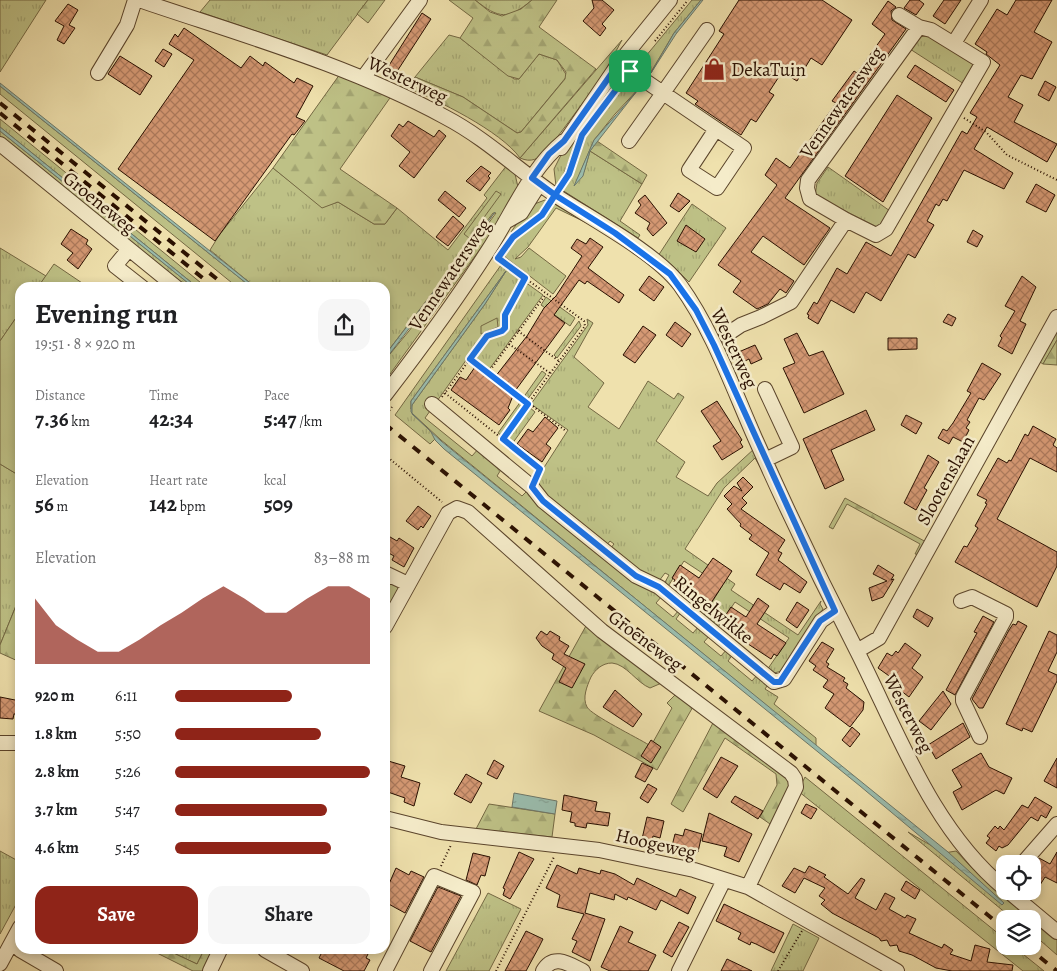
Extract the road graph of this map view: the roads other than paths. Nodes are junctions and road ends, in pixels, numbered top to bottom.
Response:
1 (137, 0) edge
2 (420, 0) edge
3 (670, 0) edge
4 (981, 0) edge
5 (899, 15) dead end
6 (919, 27) junction
7 (707, 30) dead end
8 (954, 43) junction
9 (619, 63) junction
10 (98, 73) dead end
11 (362, 78) junction
12 (663, 94) junction
13 (716, 129) dead end
14 (630, 141) dead end
15 (0, 144) edge
16 (536, 181) junction
17 (846, 220) junction
18 (129, 249) junction
19 (135, 282) edge
20 (170, 282) edge
21 (1057, 318) edge
22 (726, 335) dead end
23 (390, 389) edge
24 (765, 389) dead end
25 (433, 405) road end
26 (765, 460) junction
27 (390, 574) edge
28 (408, 584) junction
29 (961, 600) dead end
30 (835, 611) junction
31 (390, 618) edge
32 (857, 651) junction
33 (980, 737) dead end
34 (0, 743) edge
35 (15, 743) edge
36 (390, 820) edge
37 (1057, 824) edge
38 (1030, 855) edge
39 (724, 880) junction
40 (996, 882) edge
41 (748, 887) junction
42 (1018, 900) edge
43 (1057, 932) edge
44 (15, 950) edge
45 (27, 954) edge
46 (218, 954) edge
47 (272, 954) edge
48 (0, 964) edge
49 (56, 971) edge
50 (210, 971) edge
51 (302, 971) edge
52 (385, 971) edge
53 (431, 971) edge
54 (543, 971) edge
55 (583, 971) edge
56 (679, 971) edge
57 (897, 971) edge

1 - 10 street, Westerweg
1 - 11 street, Westerweg
2 - 11 street
3 - 9 street, Vennewatersweg
4 - 8 street
5 - 6 street
6 - 8 street, Vennewatersweg
6 - 17 street, Vennewatersweg
7 - 12 street
8 - 17 street, Vennewatersweg
9 - 12 street
9 - 16 street, Vennewatersweg
11 - 16 street, Westerweg
12 - 13 street
12 - 14 street
15 - 18 street, Groeneweg
16 - 23 street, Vennewatersweg
16 - 26 street, Westerweg
17 - 22 street
18 - 19 street
18 - 20 street, Groeneweg
21 - 32 street, Slootenslaan
24 - 26 street
25 - 30 street, Ringelwikke
26 - 30 street, Westerweg
27 - 28 street
28 - 31 street
28 - 41 street, Groeneweg
29 - 33 street
30 - 32 street, Westerweg
32 - 40 street, Westerweg
34 - 35 street
36 - 39 street, Hoogeweg
37 - 38 street
39 - 41 street, Hoogeweg
39 - 56 street
41 - 57 street, Hoogeweg
42 - 43 street, Westerweg
44 - 48 street
45 - 49 street
46 - 50 street
47 - 51 street
52 - 53 street
54 - 55 street

